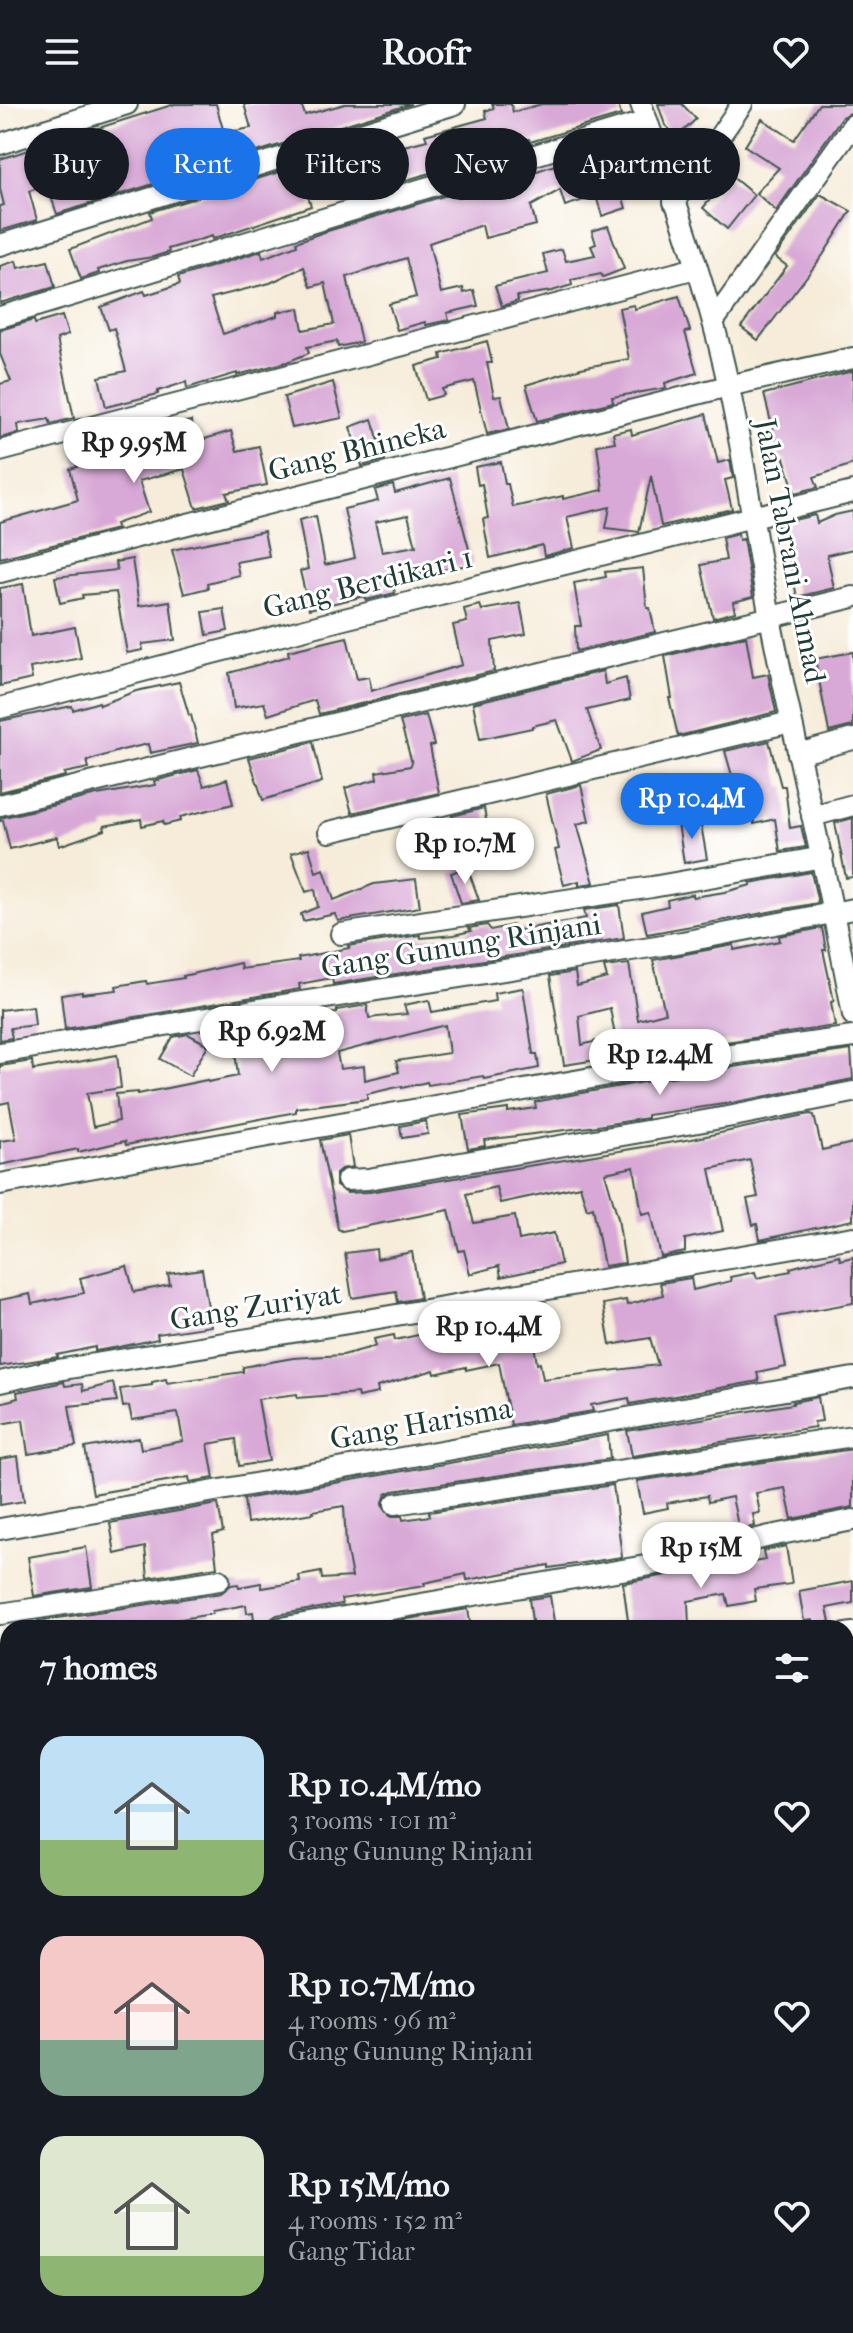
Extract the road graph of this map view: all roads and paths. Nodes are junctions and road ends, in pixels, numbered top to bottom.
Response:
1 (127, 104) edge
2 (455, 104) edge
3 (742, 104) edge
4 (644, 113) edge
5 (853, 125) edge
6 (0, 144) edge
7 (674, 202) junction
8 (0, 245) edge
9 (696, 268) junction
10 (0, 317) edge
11 (713, 322) junction
12 (853, 358) edge
13 (728, 386) junction
14 (0, 451) edge
15 (853, 492) edge
16 (752, 518) junction
17 (0, 572) edge
18 (853, 597) edge
19 (770, 618) junction
20 (0, 708) edge
21 (791, 722) junction
22 (853, 739) edge
23 (798, 754) junction
24 (0, 805) edge
25 (853, 805) edge
26 (812, 816) junction
27 (329, 832) dead end
28 (823, 857) junction
29 (844, 911) edge
30 (341, 934) dead end
31 (849, 969) edge
32 (853, 1015) edge
33 (853, 1037) edge
34 (0, 1053) edge
35 (853, 1092) edge
36 (347, 1180) dead end
37 (0, 1184) edge
38 (853, 1237) edge
39 (853, 1378) edge
40 (0, 1382) edge
41 (853, 1436) edge
42 (395, 1504) dead end
43 (853, 1520) edge
44 (0, 1529) edge
45 (219, 1580) dead end
46 (0, 1614) edge
47 (327, 1620) edge

1 - 6 street
2 - 8 street
3 - 7 street
4 - 7 street, Jalan Tabrani Ahmad
4 - 10 street
5 - 11 street
7 - 9 street, Jalan Tabrani Ahmad
9 - 11 street, Jalan Tabrani Ahmad
9 - 14 street
11 - 13 street, Jalan Tabrani Ahmad
12 - 13 street, Gang Bhineka
13 - 16 street, Jalan Tabrani Ahmad
13 - 17 street, Gang Bhineka
15 - 16 street, Gang Berdikari 1
16 - 19 street, Jalan Tabrani Ahmad
16 - 20 street, Gang Berdikari 1
18 - 19 street
19 - 21 street, Jalan Tabrani Ahmad
19 - 24 street
21 - 23 street, Jalan Tabrani Ahmad
21 - 27 street
22 - 23 street
23 - 26 street, Jalan Tabrani Ahmad
25 - 26 street
26 - 28 street, Jalan Tabrani Ahmad
28 - 29 street, Jalan Tabrani Ahmad
28 - 30 street
29 - 31 street, Jalan Tabrani Ahmad
29 - 34 street, Gang Gunung Rinjani
31 - 32 street, Jalan Tabrani Ahmad
33 - 37 street
35 - 36 street
38 - 40 street, Gang Zuriyat
39 - 44 street, Gang Harisma
41 - 42 street
43 - 47 street
45 - 46 street

